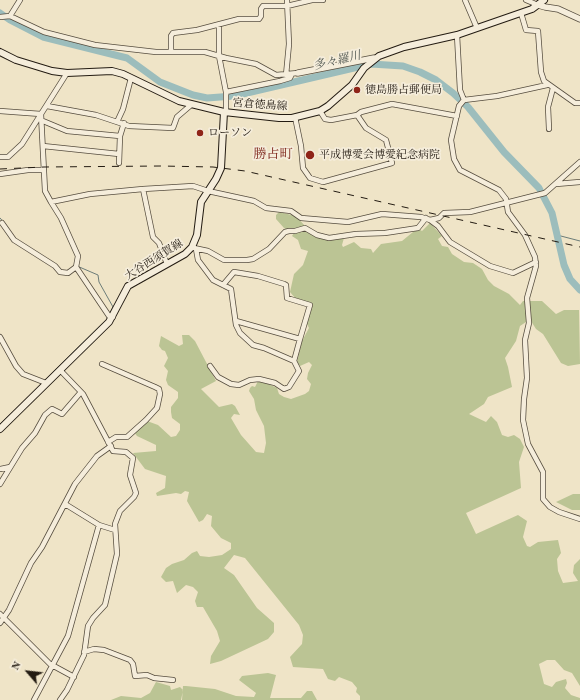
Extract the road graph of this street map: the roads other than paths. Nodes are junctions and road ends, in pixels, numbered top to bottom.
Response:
1 (20, 0) edge
2 (287, 0) edge
3 (323, 0) edge
4 (465, 0) edge
5 (526, 0) edge
6 (542, 2) edge
7 (287, 6) junction
8 (521, 13) junction
9 (9, 16) junction
10 (1, 17) edge
11 (580, 19) edge
12 (219, 25) junction
13 (477, 28) junction
14 (457, 35) junction
15 (171, 51) junction
16 (0, 52) edge
17 (219, 56) junction
18 (373, 59) junction
19 (67, 73) junction
20 (295, 74) junction
21 (286, 75) junction
22 (131, 78) junction
23 (547, 84) junction
24 (553, 88) junction
25 (226, 93) junction
26 (463, 101) junction
27 (580, 103) edge
28 (191, 105) junction
29 (47, 106) junction
30 (0, 110) edge
31 (320, 111) junction
32 (224, 112) junction
33 (41, 114) junction
34 (357, 115) junction
35 (457, 116) junction
36 (295, 117) junction
37 (42, 120) junction
38 (117, 122) junction
39 (124, 124) junction
40 (549, 130) dead end
41 (120, 136) junction
42 (43, 146) junction
43 (120, 154) junction
44 (0, 158) edge
45 (580, 162) edge
46 (119, 163) dead end
47 (44, 170) junction
48 (0, 174) edge
49 (580, 182) edge
50 (556, 184) junction
51 (143, 189) junction
52 (208, 191) junction
53 (51, 202) junction
54 (507, 202) junction
55 (438, 218) junction
56 (428, 219) junction
57 (2, 223) dead end
58 (438, 226) junction
59 (194, 248) junction
60 (536, 262) junction
61 (167, 264) junction
62 (76, 267) junction
63 (223, 285) junction
64 (112, 317) junction
65 (236, 321) junction
66 (0, 337) edge
67 (300, 339) junction
68 (294, 361) junction
69 (102, 364) dead end
70 (210, 366) dead end
71 (60, 370) junction
72 (46, 383) junction
73 (81, 392) junction
74 (0, 429) edge
75 (109, 444) junction
76 (10, 467) junction
77 (0, 469) edge
78 (0, 484) edge
79 (64, 504) junction
80 (580, 519) edge
81 (99, 525) junction
82 (115, 530) junction
83 (3, 616) edge
84 (0, 623) edge
85 (84, 652) junction
86 (53, 667) junction
87 (74, 677) junction
88 (173, 680) dead end
89 (34, 700) edge
90 (60, 700) edge

1 - 9 street
2 - 7 street
3 - 7 street
4 - 13 street
5 - 6 street
6 - 8 main road, 宮倉徳島線
6 - 11 street
7 - 12 street
7 - 21 street
8 - 13 main road, 宮倉徳島線
8 - 23 street
9 - 10 street
9 - 15 street
12 - 15 street
12 - 17 street
13 - 14 main road, 宮倉徳島線
14 - 18 main road, 宮倉徳島線
14 - 26 street
15 - 17 street
16 - 19 main road, 宮倉徳島線
17 - 21 street
17 - 25 street
18 - 20 street
18 - 31 main road, 宮倉徳島線
19 - 22 main road, 宮倉徳島線
19 - 29 street
20 - 21 street
20 - 25 street
22 - 28 main road, 宮倉徳島線
22 - 38 street
23 - 24 street
23 - 26 street
24 - 27 street
24 - 40 street
25 - 32 street
26 - 35 street
28 - 32 main road, 宮倉徳島線
28 - 39 street
29 - 33 street
29 - 38 street
30 - 33 street
31 - 34 street
31 - 36 main road, 宮倉徳島線
32 - 36 main road, 宮倉徳島線
32 - 52 main road, 大谷西須賀線
33 - 37 street
33 - 44 street
34 - 35 street
34 - 36 street
35 - 54 street
37 - 41 street
37 - 42 street
38 - 39 street
39 - 41 street
41 - 43 street
42 - 43 street
42 - 47 street
43 - 46 street
45 - 50 street
47 - 48 street
47 - 53 street
49 - 50 street
50 - 54 street
51 - 52 street
51 - 53 street
51 - 61 street
52 - 56 street
52 - 59 main road, 大谷西須賀線
53 - 62 street
54 - 55 street
54 - 60 street
55 - 56 street
55 - 58 street
56 - 58 street
56 - 59 street
57 - 62 street
58 - 60 street
59 - 61 main road, 大谷西須賀線
59 - 63 street
60 - 80 street
61 - 64 main road, 大谷西須賀線
62 - 64 street
63 - 65 street
63 - 67 street
64 - 71 main road, 大谷西須賀線
65 - 67 street
65 - 68 street
66 - 72 street
67 - 68 street
68 - 70 street
69 - 75 street
71 - 72 main road, 大谷西須賀線
71 - 73 street
72 - 74 main road, 大谷西須賀線
73 - 75 street
73 - 76 street
75 - 79 street
75 - 82 street
76 - 77 street
76 - 78 street
79 - 81 street
79 - 83 street
81 - 82 street
81 - 86 street
82 - 85 street
83 - 84 street
83 - 86 street
85 - 87 street
85 - 88 street
86 - 87 street
86 - 89 street
87 - 90 street

